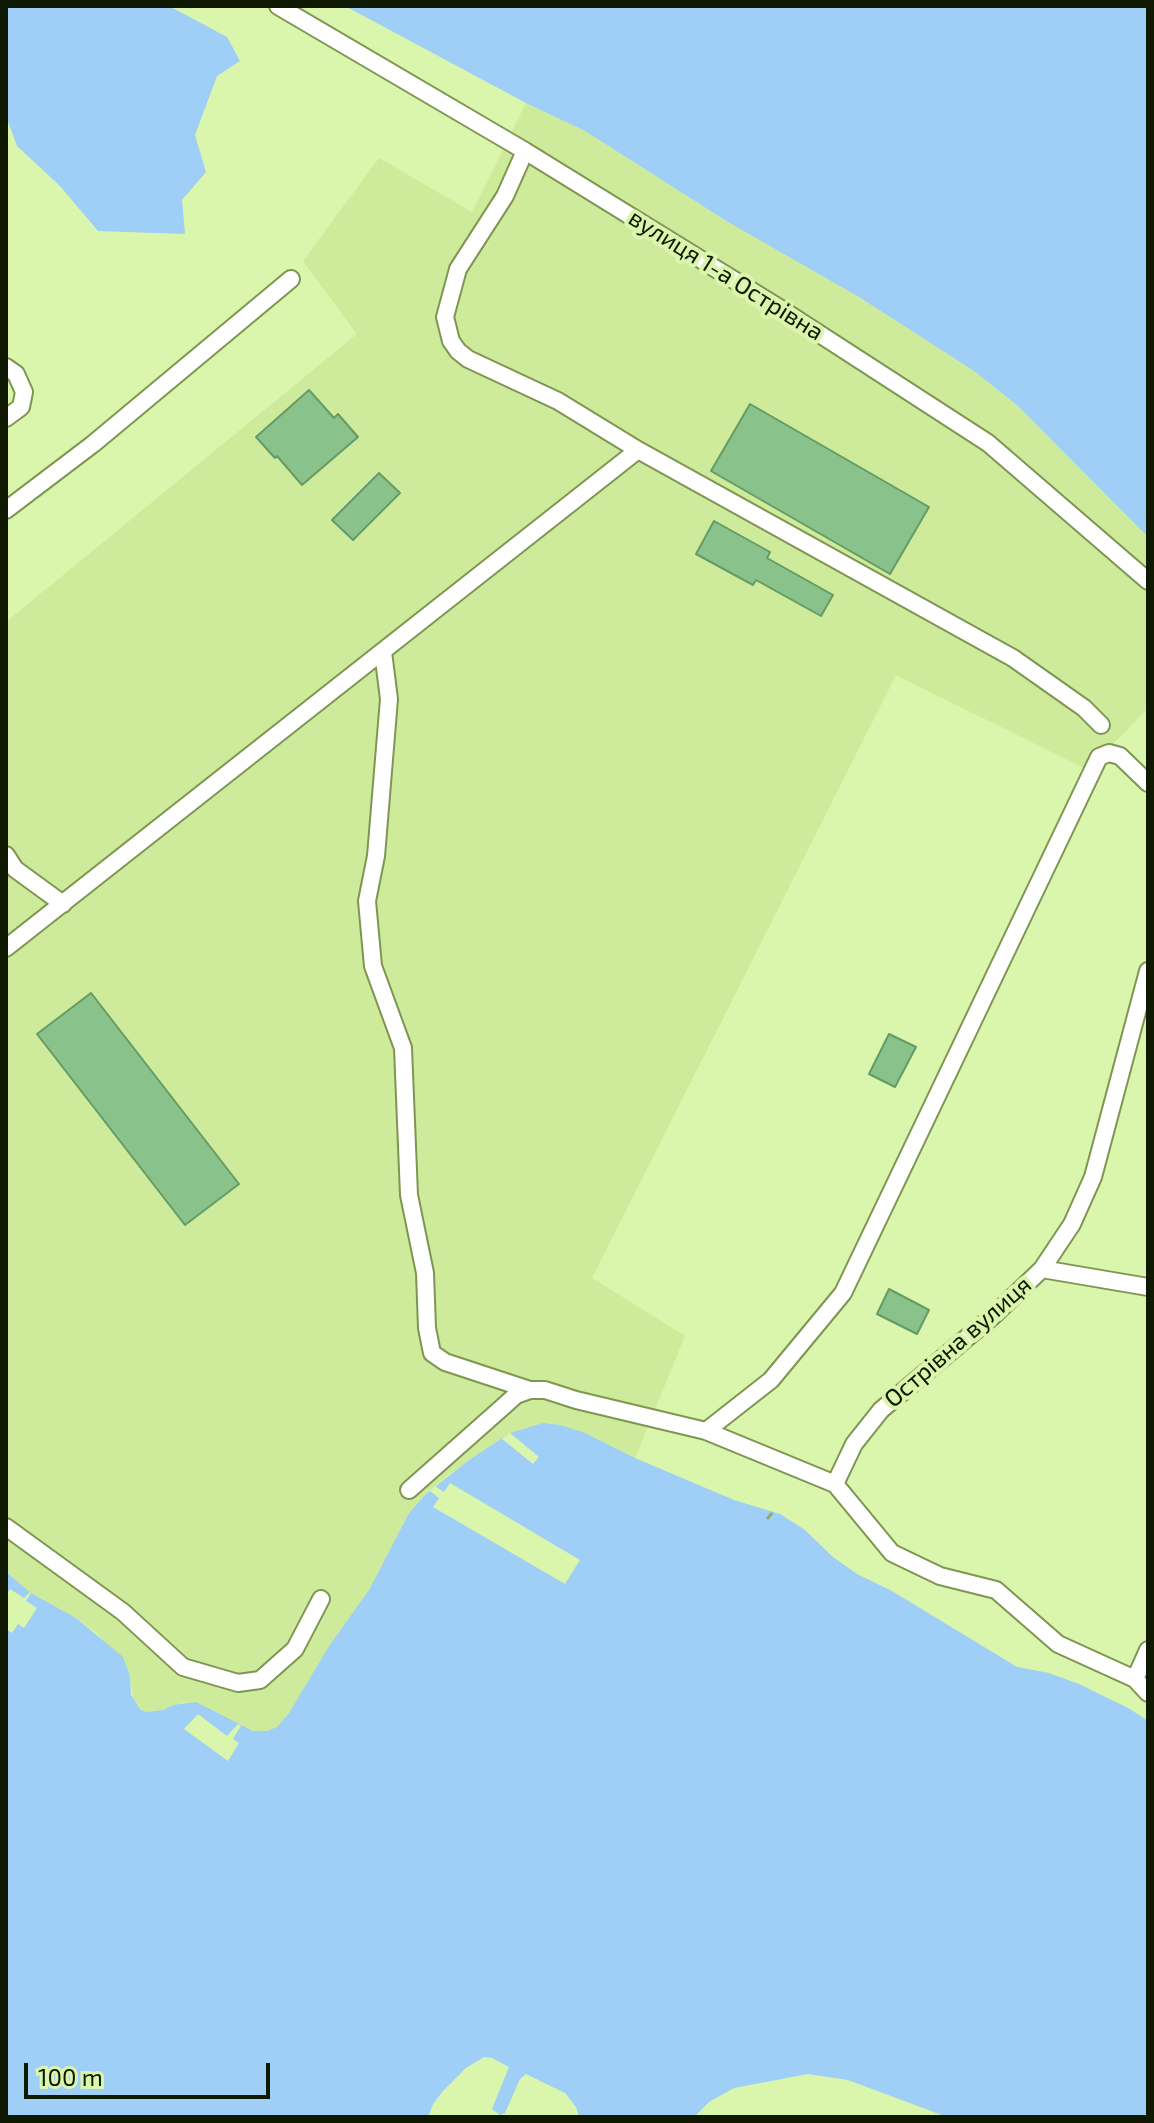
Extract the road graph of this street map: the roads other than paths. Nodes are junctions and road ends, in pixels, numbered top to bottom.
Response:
1 (278, 6) edge
2 (525, 151) junction
3 (291, 279) dead end
4 (6, 367) edge
5 (6, 418) edge
6 (638, 450) junction
7 (6, 510) edge
8 (1148, 581) edge
9 (383, 652) junction
10 (1101, 725) dead end
11 (1148, 783) edge
12 (6, 855) edge
13 (63, 904) junction
14 (6, 948) edge
15 (1148, 971) edge
16 (1042, 1269) junction
17 (1148, 1287) edge
18 (530, 1390) junction
19 (706, 1431) junction
20 (835, 1484) junction
21 (409, 1490) dead end
22 (6, 1527) edge
23 (321, 1599) dead end
24 (1148, 1650) edge
25 (1135, 1679) junction
26 (1148, 1693) edge

1 - 2 street, вулиця 1-а Острівна
2 - 6 street
2 - 8 street, вулиця 1-а Острівна
3 - 7 street
4 - 5 street
6 - 9 street
6 - 10 street
9 - 13 street
9 - 18 street
11 - 19 street
12 - 13 street
13 - 14 street
15 - 16 street, Острівна вулиця
16 - 17 street
16 - 20 street, Острівна вулиця
18 - 19 street
18 - 21 street
19 - 20 street
20 - 25 street
22 - 23 street
24 - 25 street
25 - 26 street

